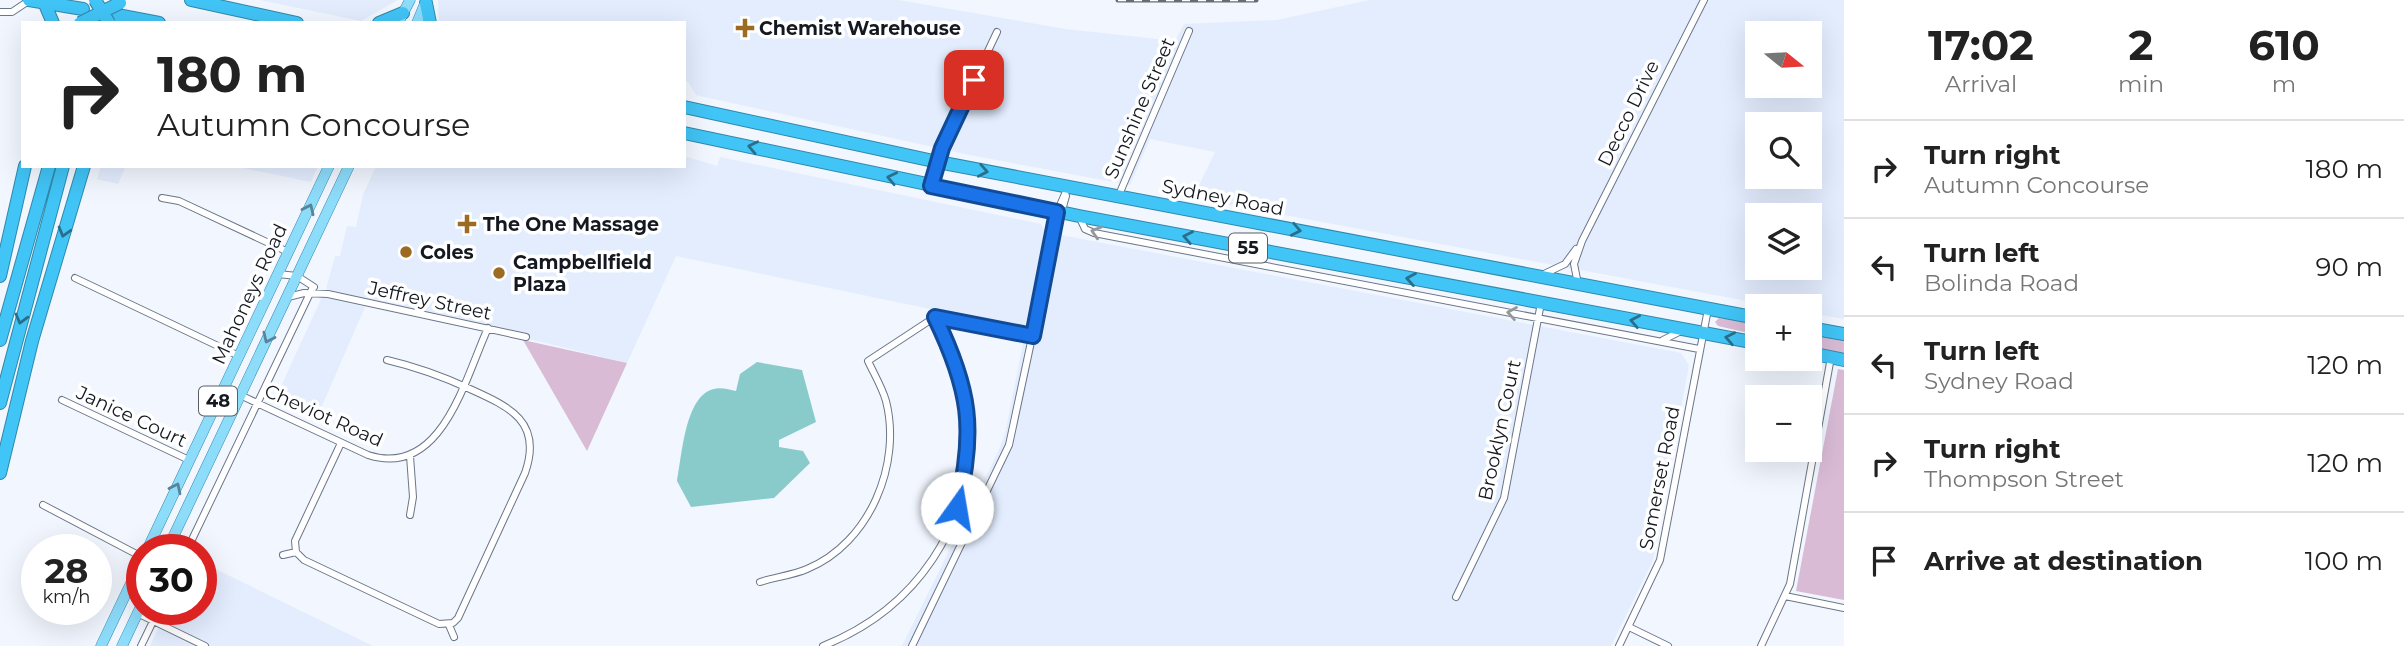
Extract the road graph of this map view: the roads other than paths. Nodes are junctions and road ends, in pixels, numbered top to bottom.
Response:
1 (30, 0) edge
2 (191, 0) edge
3 (410, 0) edge
4 (1704, 0) edge
5 (44, 2) junction
6 (426, 2) edge
7 (82, 5) edge
8 (112, 7) edge
9 (0, 12) edge
10 (400, 18) edge
11 (52, 21) edge
12 (84, 21) edge
13 (93, 21) edge
14 (148, 21) edge
15 (288, 21) edge
16 (418, 21) edge
17 (430, 21) edge
18 (1189, 31) dead end
19 (998, 32) dead end
20 (686, 107) edge
21 (686, 133) edge
22 (938, 162) junction
23 (25, 168) edge
24 (48, 168) edge
25 (62, 168) edge
26 (83, 168) edge
27 (328, 168) edge
28 (348, 168) edge
29 (931, 186) junction
30 (1068, 187) junction
31 (1118, 197) junction
32 (162, 198) dead end
33 (1060, 212) junction
34 (1079, 216) junction
35 (1582, 241) junction
36 (288, 252) junction
37 (1309, 260) junction
38 (278, 274) junction
39 (1306, 275) junction
40 (0, 276) edge
41 (298, 276) junction
42 (1535, 276) junction
43 (75, 278) dead end
44 (1578, 284) junction
45 (312, 290) junction
46 (288, 297) junction
47 (1541, 303) junction
48 (1708, 309) junction
49 (1745, 316) edge
50 (935, 317) junction
51 (1538, 318) junction
52 (488, 328) junction
53 (1683, 330) junction
54 (1822, 330) edge
55 (1702, 333) junction
56 (1844, 334) edge
57 (1033, 336) junction
58 (526, 337) dead end
59 (0, 340) edge
60 (1660, 341) junction
61 (1745, 341) edge
62 (1699, 349) junction
63 (239, 356) junction
64 (1838, 359) edge
65 (387, 360) dead end
66 (462, 385) junction
67 (240, 395) junction
68 (62, 400) dead end
69 (0, 403) edge
70 (258, 403) junction
71 (341, 443) junction
72 (410, 456) junction
73 (189, 460) junction
74 (0, 473) edge
75 (43, 505) dead end
76 (410, 515) dead end
77 (154, 534) edge
78 (175, 534) edge
79 (195, 534) edge
80 (126, 549) edge
81 (296, 552) junction
82 (283, 555) dead end
83 (761, 582) dead end
84 (126, 592) edge
85 (1786, 596) junction
86 (1456, 597) dead end
87 (120, 605) junction
88 (126, 606) edge
89 (1844, 608) edge
90 (131, 625) edge
91 (151, 625) edge
92 (161, 625) edge
93 (449, 625) junction
94 (1629, 627) junction
95 (454, 637) dead end
96 (101, 646) edge
97 (122, 646) edge
98 (141, 646) edge
99 (205, 646) edge
100 (823, 646) edge
101 (912, 646) edge
102 (1619, 646) edge
103 (1668, 646) edge
104 (1761, 646) edge

1 - 5 highway
1 - 9 street
2 - 15 highway
3 - 10 main road
4 - 35 street, Decco Drive
5 - 7 highway
5 - 11 highway
6 - 16 main road
6 - 17 highway
7 - 8 highway
8 - 12 highway, bridge
8 - 13 highway
8 - 14 highway
18 - 31 street, Sunshine Street
19 - 22 street
20 - 22 highway, Sydney Road / 55
29 -> 21 highway, 55
22 - 29 street
22 -> 30 highway, Sydney Road / 55
23 - 40 highway
24 - 59 highway
25 -> 69 highway
26 -> 74 highway
36 -> 27 main road, Mahoneys Road / 48
28 - 41 main road, Mahoneys Road / 48
29 - 33 highway, 55
30 - 31 highway, Sydney Road / 55
30 - 33 street
31 -> 42 highway, Sydney Road / 55
32 - 36 street
33 - 34 highway, 55
33 - 57 street
37 -> 34 highway, 55
39 -> 34 street
35 - 42 street, Decco Drive
35 - 44 street, Decco Drive
36 - 38 main road, Mahoneys Road / 48
37 - 39 street
47 -> 37 highway, 55
38 - 41 street
38 - 63 main road, Mahoneys Road / 48
51 -> 39 street
41 - 45 street, Jeffrey Street
41 - 46 main road, Mahoneys Road / 48
42 - 44 highway, Sydney Road / 55
43 - 63 street
44 - 48 highway, Sydney Road / 55
45 - 46 street
45 - 52 street, Jeffrey Street
45 - 70 street
46 -> 67 main road, Mahoneys Road / 48
47 - 51 street, Brooklyn Court
53 -> 47 highway, 55
48 - 49 highway, Sydney Road / 55
48 - 55 street, Somerset Road
50 - 57 street
50 - 83 street
50 - 100 street
51 - 60 street
51 - 86 street, Brooklyn Court
52 - 58 street, Jeffrey Street
52 - 66 street
53 - 55 highway, 55
53 - 60 street
54 - 56 highway
61 -> 55 highway, 55
55 - 62 street, Somerset Road
57 - 101 street
60 - 62 street
62 - 94 street, Somerset Road
63 - 73 main road, Mahoneys Road / 48
64 - 85 street
65 - 66 street
66 - 72 street
66 - 93 street
67 - 70 street, Cheviot Road
67 - 78 main road, Mahoneys Road / 48
68 - 73 street, Janice Court
70 - 71 street, Cheviot Road
70 - 79 street
71 - 72 street, Cheviot Road
71 - 81 street
72 - 76 street
77 -> 73 main road, Mahoneys Road / 48
75 - 80 street
81 - 82 street
81 - 93 street
84 - 87 main road
85 - 89 street
85 - 104 street
87 - 88 main road
87 - 96 main road
90 - 97 main road
91 - 98 street
92 - 99 street
93 - 95 street
94 - 102 street, Somerset Road
94 - 103 street

